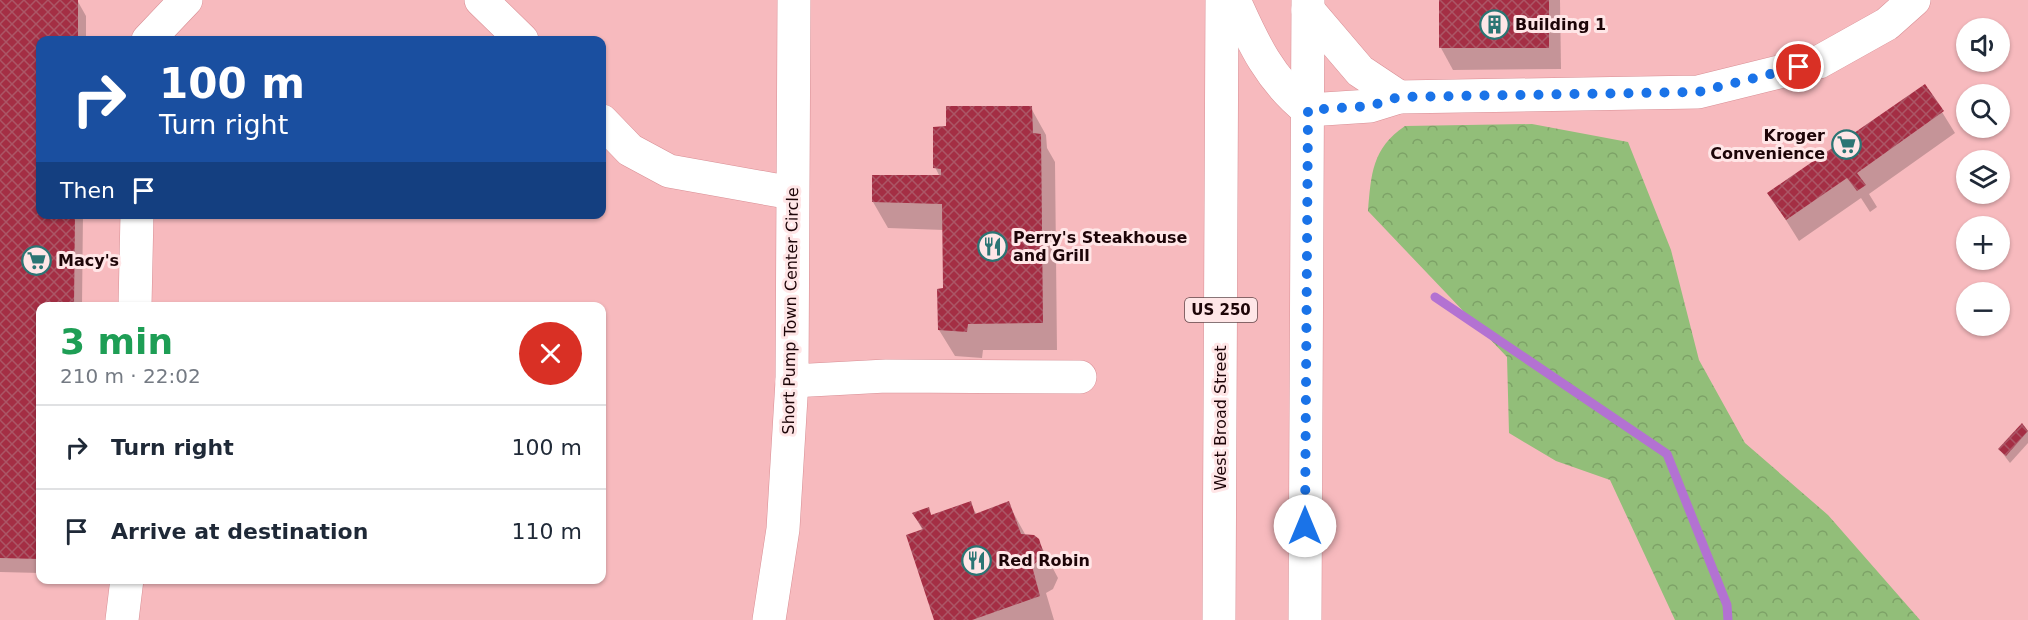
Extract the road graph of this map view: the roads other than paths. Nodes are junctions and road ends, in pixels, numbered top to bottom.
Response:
1 (186, 0) edge
2 (481, 0) edge
3 (794, 0) edge
4 (1222, 0) edge
5 (1234, 0) edge
6 (1914, 0) edge
7 (1308, 5) edge
8 (151, 36) edge
9 (518, 36) edge
10 (1399, 97) junction
11 (1308, 110) junction
12 (606, 125) edge
13 (792, 193) junction
14 (137, 219) edge
15 (135, 302) edge
16 (1080, 377) dead end
17 (792, 381) junction
18 (126, 584) edge
19 (122, 620) edge
20 (769, 620) edge
21 (1219, 620) edge
22 (1305, 620) edge

1 - 8 main road
2 - 9 main road
3 - 13 main road, Short Pump Town Center Circle
4 - 21 main road, West Broad Street / US 250
5 - 11 main road
6 - 10 main road
7 - 10 main road
7 - 11 main road
10 - 11 main road
11 - 22 main road
12 - 13 main road
13 - 17 main road, Short Pump Town Center Circle
14 - 15 main road
16 - 17 main road
17 - 20 main road, Short Pump Town Center Circle
18 - 19 main road

